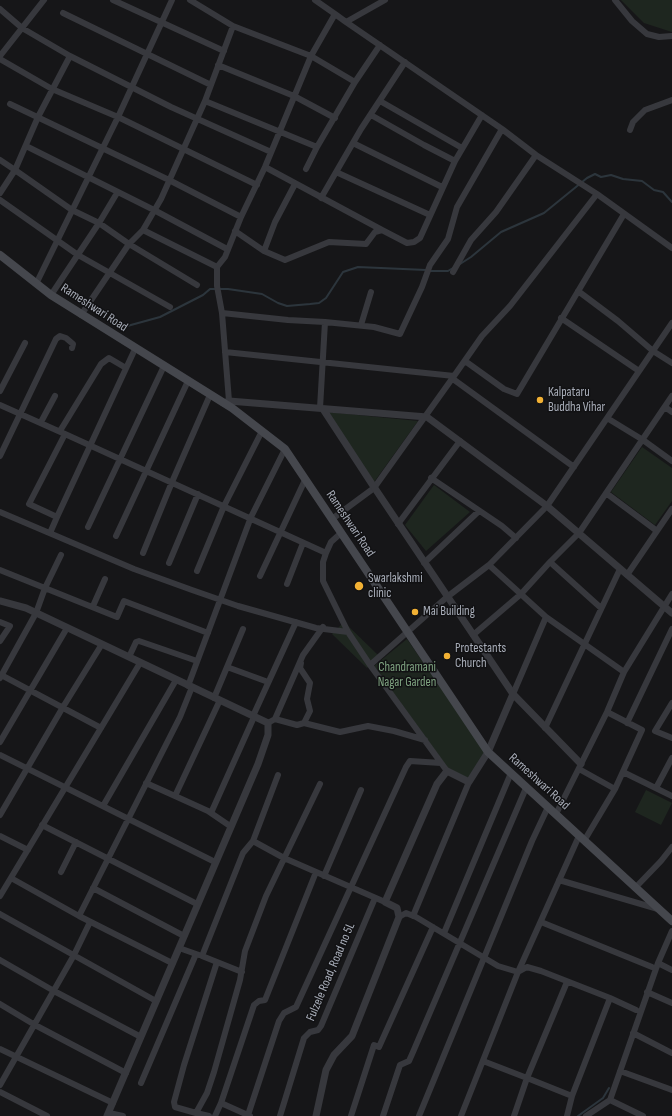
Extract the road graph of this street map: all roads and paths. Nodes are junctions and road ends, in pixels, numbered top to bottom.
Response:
1 (44, 0) edge
2 (113, 0) edge
3 (172, 0) edge
4 (190, 0) edge
5 (315, 0) edge
6 (385, 0) edge
7 (615, 0) edge
8 (199, 2) edge
9 (0, 9) edge
10 (63, 13) dead end
11 (335, 14) junction
12 (346, 22) junction
13 (161, 23) junction
14 (233, 26) junction
15 (22, 28) junction
16 (672, 36) edge
17 (380, 45) junction
18 (224, 51) junction
19 (148, 53) junction
20 (0, 56) edge
21 (70, 56) junction
22 (311, 56) junction
23 (0, 59) edge
24 (405, 62) junction
25 (218, 65) junction
26 (355, 82) junction
27 (211, 85) junction
28 (132, 87) junction
29 (52, 89) junction
30 (294, 96) junction
31 (672, 100) edge
32 (205, 101) junction
33 (380, 101) junction
34 (10, 104) dead end
35 (371, 115) junction
36 (482, 115) junction
37 (38, 117) junction
38 (118, 117) junction
39 (197, 118) junction
40 (335, 118) junction
41 (502, 129) junction
42 (630, 130) dead end
43 (279, 131) junction
44 (353, 142) junction
45 (26, 146) junction
46 (317, 147) junction
47 (103, 148) junction
48 (462, 148) junction
49 (183, 149) junction
50 (271, 152) junction
51 (536, 155) junction
52 (0, 160) edge
53 (455, 160) junction
54 (265, 167) junction
55 (306, 169) dead end
56 (15, 170) junction
57 (336, 172) junction
58 (88, 178) junction
59 (169, 180) junction
60 (295, 184) junction
61 (257, 185) junction
62 (442, 187) junction
63 (0, 193) edge
64 (117, 193) junction
65 (597, 194) junction
66 (321, 198) junction
67 (0, 200) edge
68 (72, 210) junction
69 (154, 210) junction
70 (624, 214) junction
71 (430, 215) junction
72 (241, 217) junction
73 (99, 223) junction
74 (143, 230) junction
75 (382, 230) junction
76 (235, 231) junction
77 (57, 242) junction
78 (129, 244) junction
79 (672, 248) edge
80 (227, 249) junction
81 (264, 251) junction
82 (0, 255) edge
83 (78, 255) junction
84 (217, 267) junction
85 (455, 270) dead end
86 (110, 274) junction
87 (36, 284) junction
88 (197, 284) dead end
89 (578, 291) junction
90 (371, 292) dead end
91 (51, 295) junction
92 (170, 307) dead end
93 (222, 313) junction
94 (81, 315) junction
95 (561, 318) junction
96 (325, 322) junction
97 (672, 323) edge
98 (361, 325) junction
99 (25, 343) dead end
100 (72, 348) dead end
101 (135, 349) junction
102 (653, 351) junction
103 (225, 352) junction
104 (322, 361) junction
105 (465, 361) junction
106 (672, 364) edge
107 (164, 366) junction
108 (126, 368) junction
109 (639, 371) junction
110 (454, 378) junction
111 (188, 381) junction
112 (0, 391) edge
113 (210, 395) junction
114 (55, 396) dead end
115 (672, 396) edge
116 (226, 402) junction
117 (0, 405) edge
118 (665, 407) junction
119 (322, 409) junction
120 (672, 412) edge
121 (20, 414) junction
122 (427, 417) junction
123 (607, 418) junction
124 (41, 422) junction
125 (262, 431) junction
126 (62, 432) junction
127 (642, 440) junction
128 (460, 442) junction
129 (90, 445) junction
130 (285, 449) junction
131 (0, 456) edge
132 (120, 458) junction
133 (672, 461) edge
134 (574, 467) junction
135 (146, 470) junction
136 (431, 478) junction
137 (305, 480) junction
138 (172, 482) junction
139 (374, 488) junction
140 (606, 493) junction
141 (198, 494) junction
142 (224, 506) junction
143 (547, 506) junction
144 (479, 510) junction
145 (672, 510) edge
146 (0, 512) edge
147 (57, 517) junction
148 (251, 519) junction
149 (332, 519) junction
150 (398, 524) junction
151 (88, 527) dead end
152 (657, 531) junction
153 (279, 532) junction
154 (50, 533) junction
155 (341, 533) junction
156 (579, 533) junction
157 (116, 536) dead end
158 (516, 538) junction
159 (303, 543) junction
160 (143, 553) dead end
161 (326, 553) junction
162 (61, 556) dead end
163 (424, 562) junction
164 (550, 562) junction
165 (169, 563) dead end
166 (489, 565) junction
167 (620, 569) junction
168 (0, 570) edge
169 (197, 572) dead end
170 (626, 575) junction
171 (260, 576) dead end
172 (105, 579) dead end
173 (287, 584) dead end
174 (45, 588) junction
175 (521, 594) junction
176 (672, 594) edge
177 (447, 597) junction
178 (220, 600) junction
179 (0, 601) edge
180 (93, 606) junction
181 (663, 607) junction
182 (601, 608) junction
183 (36, 613) junction
184 (672, 613) edge
185 (546, 617) junction
186 (0, 622) edge
187 (296, 622) junction
188 (67, 628) junction
189 (323, 628) junction
190 (243, 629) dead end
191 (672, 629) edge
192 (348, 632) junction
193 (408, 632) junction
194 (208, 633) junction
195 (473, 635) junction
196 (0, 641) edge
197 (102, 644) junction
198 (584, 644) junction
199 (129, 657) junction
200 (301, 660) junction
201 (197, 661) junction
202 (140, 663) junction
203 (370, 665) junction
204 (227, 667) junction
205 (624, 672) junction
206 (1, 676) edge
207 (176, 680) junction
208 (268, 682) junction
209 (190, 686) junction
210 (31, 690) junction
211 (513, 694) junction
212 (217, 699) junction
213 (671, 705) edge
214 (63, 707) junction
215 (607, 712) junction
216 (254, 716) junction
217 (272, 721) junction
218 (304, 723) junction
219 (627, 723) junction
220 (101, 728) junction
221 (545, 728) junction
222 (672, 738) edge
223 (425, 740) junction
224 (0, 742) edge
225 (488, 752) junction
226 (0, 755) edge
227 (672, 758) edge
228 (441, 763) junction
229 (580, 766) junction
230 (28, 769) junction
231 (447, 771) junction
232 (623, 772) junction
233 (511, 773) junction
234 (278, 775) dead end
235 (469, 782) junction
236 (146, 784) junction
237 (320, 784) dead end
238 (65, 787) junction
239 (526, 788) junction
240 (656, 788) junction
241 (615, 789) junction
242 (360, 790) dead end
243 (175, 796) junction
244 (672, 796) edge
245 (103, 806) junction
246 (548, 808) junction
247 (210, 813) junction
248 (556, 814) junction
249 (0, 815) edge
250 (128, 819) junction
251 (42, 825) junction
252 (230, 826) junction
253 (0, 836) edge
254 (582, 838) junction
255 (253, 841) junction
256 (76, 842) junction
257 (672, 847) edge
258 (28, 850) junction
259 (108, 858) junction
260 (284, 858) junction
261 (215, 862) junction
262 (62, 872) dead end
263 (316, 872) junction
264 (324, 876) junction
265 (10, 878) junction
266 (559, 880) junction
267 (350, 887) junction
268 (93, 888) junction
269 (635, 888) junction
270 (0, 896) edge
271 (375, 898) junction
272 (385, 902) junction
273 (197, 904) junction
274 (658, 909) junction
275 (0, 914) edge
276 (79, 916) junction
277 (413, 916) junction
278 (399, 917) junction
279 (672, 921) edge
280 (90, 922) junction
281 (541, 922) junction
282 (433, 927) junction
283 (672, 931) edge
284 (444, 933) junction
285 (184, 936) junction
286 (459, 942) junction
287 (178, 948) junction
288 (74, 955) junction
289 (199, 955) junction
290 (484, 958) junction
291 (0, 960) edge
292 (217, 962) junction
293 (172, 963) junction
294 (655, 965) junction
295 (672, 970) edge
296 (242, 972) junction
297 (518, 972) junction
298 (567, 982) junction
299 (54, 991) junction
300 (648, 992) junction
301 (610, 998) junction
302 (156, 1001) junction
303 (672, 1002) edge
304 (0, 1004) edge
305 (636, 1010) dead end
306 (35, 1025) junction
307 (633, 1033) junction
308 (141, 1037) junction
309 (0, 1049) edge
310 (672, 1053) edge
311 (16, 1058) junction
312 (483, 1061) junction
313 (620, 1071) junction
314 (126, 1073) junction
315 (527, 1078) junction
316 (141, 1083) dead end
317 (0, 1085) edge
318 (672, 1090) edge
319 (0, 1092) edge
320 (572, 1096) junction
321 (610, 1100) junction
322 (221, 1103) junction
323 (113, 1104) junction
324 (196, 1113) junction
325 (108, 1114) edge
326 (47, 1116) edge
327 (123, 1116) edge
328 (209, 1116) edge
329 (215, 1116) edge
330 (250, 1116) edge
331 (280, 1116) edge
332 (316, 1116) edge
333 (351, 1116) edge
334 (383, 1116) edge
335 (419, 1116) edge
336 (461, 1116) edge
337 (514, 1116) edge
338 (567, 1116) edge
339 (586, 1116) edge
340 (643, 1116) edge

1 - 15 street
2 - 13 street
3 - 13 street
4 - 8 street
5 - 11 street
6 - 12 street
7 - 16 street
8 - 14 street
9 - 15 street
10 - 19 street
11 - 12 street
11 - 22 street
12 - 17 street
13 - 18 street
13 - 19 street
14 - 18 street
14 - 22 street
15 - 20 street
15 - 21 street
17 - 24 street
17 - 26 street
18 - 25 street
19 - 27 street
19 - 28 street
21 - 28 street
21 - 29 street
22 - 26 street
22 - 30 street
23 - 29 street
24 - 33 street
24 - 36 street
25 - 27 street
25 - 30 street
26 - 40 street
27 - 32 street
28 - 38 street
28 - 39 street
29 - 37 street
29 - 38 street
30 - 40 street
30 - 43 street
31 - 42 street
32 - 39 street
32 - 43 street
33 - 35 street
33 - 48 street
34 - 37 street
35 - 44 street
35 - 53 street
36 - 41 street
36 - 48 street
37 - 45 street
37 - 47 street
38 - 47 street
38 - 49 street
39 - 49 street
39 - 50 street
40 - 46 street
41 - 51 street
41 - 98 street
43 - 46 street
43 - 50 street
44 - 57 street
44 - 62 street
45 - 56 street
45 - 58 street
46 - 55 street
47 - 58 street
47 - 59 street
48 - 53 street
49 - 59 street
49 - 61 street
50 - 54 street
51 - 65 street
51 - 85 street
52 - 56 street
53 - 62 street
54 - 60 street
54 - 61 street
56 - 63 street
56 - 68 street
57 - 66 street
57 - 71 street
58 - 64 street
58 - 68 street
59 - 69 street
59 - 72 street
60 - 66 street
60 - 81 street
61 - 72 street
62 - 71 street
64 - 69 street
64 - 73 street
65 - 70 street
65 - 105 street
66 - 75 street
67 - 77 street
68 - 73 street
68 - 77 street
69 - 74 street
69 - 80 street
70 - 79 street
70 - 89 street
71 - 75 street
72 - 76 street
73 - 78 street
73 - 83 street
74 - 78 street
74 - 84 street
75 - 81 street
76 - 80 street
76 - 81 street
77 - 83 street
77 - 87 street
78 - 86 street
78 - 88 street
80 - 84 street
82 - 87 main road, Rameshwari Road
83 - 86 street
83 - 91 street
84 - 93 street
86 - 92 street
86 - 94 street
87 - 91 main road, Rameshwari Road
89 - 95 street
89 - 102 street
90 - 98 street
91 - 94 main road, Rameshwari Road
93 - 96 street
93 - 103 street
94 - 101 main road, Rameshwari Road
95 - 105 street
95 - 109 street
96 - 98 street
96 - 104 street
97 - 102 street
99 - 112 street
100 - 121 street
101 - 107 main road, Rameshwari Road
101 - 108 street
102 - 106 street
102 - 109 street
103 - 104 street
103 - 116 street
104 - 110 street
104 - 119 street
105 - 110 street
107 - 111 main road, Rameshwari Road
107 - 132 street
108 - 126 street
108 - 129 street
109 - 123 street
110 - 122 street
110 - 134 street
111 - 113 main road, Rameshwari Road
111 - 135 street
113 - 116 main road, Rameshwari Road
113 - 138 street
114 - 124 street
115 - 118 street
116 - 119 street
116 - 125 main road, Rameshwari Road
117 - 121 street
118 - 120 street
118 - 127 street
119 - 122 street
119 - 139 street
121 - 124 street
121 - 131 street
122 - 128 street
122 - 139 street
123 - 127 street
123 - 134 street
124 - 126 street
125 - 130 main road, Rameshwari Road
125 - 142 street
126 - 129 street
126 - 147 street
127 - 133 street
127 - 140 street
128 - 136 street
128 - 143 street
129 - 132 street
129 - 147 street
130 - 137 main road, Rameshwari Road
130 - 148 street
132 - 135 street
132 - 151 street
134 - 143 street
135 - 138 street
135 - 157 street
136 - 144 street
136 - 150 street
137 - 149 main road, Rameshwari Road
137 - 153 street
138 - 141 street
138 - 160 street
139 - 149 street
139 - 150 street
140 - 152 street
140 - 156 street
141 - 142 street
141 - 165 street
142 - 148 street
142 - 169 street
143 - 156 street
143 - 158 street
144 - 158 street
144 - 163 street
145 - 152 street
146 - 154 street
147 - 154 street
148 - 153 street
148 - 178 street
149 - 155 main road, Rameshwari Road
150 - 163 street
152 - 170 street
153 - 159 street
153 - 171 street
154 - 178 street
155 - 161 street
155 - 193 main road, Rameshwari Road
156 - 164 street
156 - 167 street
158 - 166 street
159 - 161 street
159 - 173 street
161 - 192 street
162 - 174 street
163 - 177 street
164 - 175 street
164 - 182 street
166 - 175 street
166 - 177 street
167 - 170 street
167 - 182 street
168 - 174 street
170 - 181 street
172 - 180 street
174 - 180 street
174 - 183 street
175 - 185 street
175 - 195 street
176 - 181 street
177 - 193 street
177 - 195 street
178 - 187 street
178 - 194 street
179 - 183 street
180 - 194 street
181 - 184 street
181 - 205 street
182 - 198 street
183 - 188 street
183 - 206 street
185 - 198 street
185 - 211 street
186 - 196 street
187 - 189 street
187 - 208 street
188 - 197 street
188 - 210 street
189 - 192 street
189 - 200 street
190 - 204 street
191 - 219 street
192 - 203 street
193 - 203 street
193 - 225 main road, Rameshwari Road
194 - 201 street
195 - 211 street
197 - 199 street
197 - 214 street
198 - 205 street
198 - 221 street
199 - 201 street
199 - 202 street
200 - 217 street
200 - 218 street
201 - 209 street
202 - 207 street
202 - 220 street
203 - 223 street
204 - 208 street
204 - 212 street
205 - 215 street
206 - 210 street
207 - 209 street
207 - 245 street
208 - 216 street
209 - 212 street
209 - 236 street
210 - 214 street
210 - 224 street
211 - 221 street
211 - 225 street
212 - 216 street
212 - 243 street
213 - 222 street
214 - 220 street
214 - 230 street
215 - 219 street
215 - 229 street
216 - 217 street
216 - 247 street
217 - 218 street
217 - 252 street
218 - 223 street
219 - 232 street
220 - 238 street
221 - 229 street
223 - 228 street
225 - 233 main road, Rameshwari Road
225 - 235 street
226 - 230 street
227 - 240 street
228 - 231 street
228 - 267 street
229 - 241 street
229 - 248 street
230 - 238 street
230 - 249 street
231 - 235 street
231 - 272 street
232 - 240 street
232 - 241 street
233 - 239 main road, Rameshwari Road
233 - 284 street
234 - 255 street
235 - 277 street
236 - 243 street
236 - 250 street
237 - 260 street
238 - 245 street
238 - 251 street
239 - 246 main road, Rameshwari Road
239 - 286 street
240 - 244 street
241 - 254 street
242 - 264 street
243 - 247 street
245 - 250 street
246 - 248 main road, Rameshwari Road
246 - 290 street
247 - 252 street
248 - 254 main road, Rameshwari Road
250 - 259 street
250 - 261 street
251 - 256 street
251 - 258 street
252 - 261 street
253 - 258 street
254 - 266 street
254 - 269 main road, Rameshwari Road
255 - 260 street
255 - 289 street
256 - 259 street
256 - 262 street
257 - 269 street
258 - 265 street
259 - 268 street
259 - 273 street
260 - 263 street
260 - 296 street
261 - 273 street
263 - 264 street
263 - 322 street
264 - 267 street
265 - 270 street
265 - 276 street
266 - 274 street
266 - 281 street
267 - 271 street
267 - 330 street
268 - 276 street
268 - 285 street
269 - 274 main road, Rameshwari Road
271 - 272 street
271 - 331 street, Fulzele Road, Road no 5L
272 - 278 street
273 - 285 street
274 - 279 main road, Rameshwari Road
275 - 288 street
276 - 280 street
277 - 278 street
277 - 282 street
278 - 332 street
280 - 288 street
280 - 293 street
281 - 294 street
281 - 297 street
282 - 284 street
282 - 333 street
283 - 294 street
284 - 286 street
285 - 287 street
286 - 290 street
286 - 334 street
287 - 289 street
287 - 293 street
288 - 299 street
288 - 302 street
289 - 292 street
289 - 316 street
290 - 297 street
290 - 335 street
291 - 299 street
292 - 296 street
292 - 324 street
293 - 302 street
294 - 295 street
294 - 300 street
296 - 324 street
297 - 298 street
297 - 312 street
298 - 301 street
298 - 315 street
299 - 306 street
299 - 308 street
300 - 303 street
300 - 307 street
301 - 305 street
301 - 320 street
302 - 308 street
304 - 306 street
306 - 311 street
306 - 314 street
307 - 310 street
307 - 313 street
308 - 314 street
309 - 311 street
311 - 317 street
311 - 323 street
312 - 315 street
312 - 336 street
313 - 318 street
313 - 321 street
314 - 323 street
315 - 320 street
315 - 337 street
319 - 326 street
320 - 338 street
321 - 339 street
321 - 340 street
322 - 329 street
322 - 330 street
323 - 325 street
324 - 328 street
325 - 327 street

